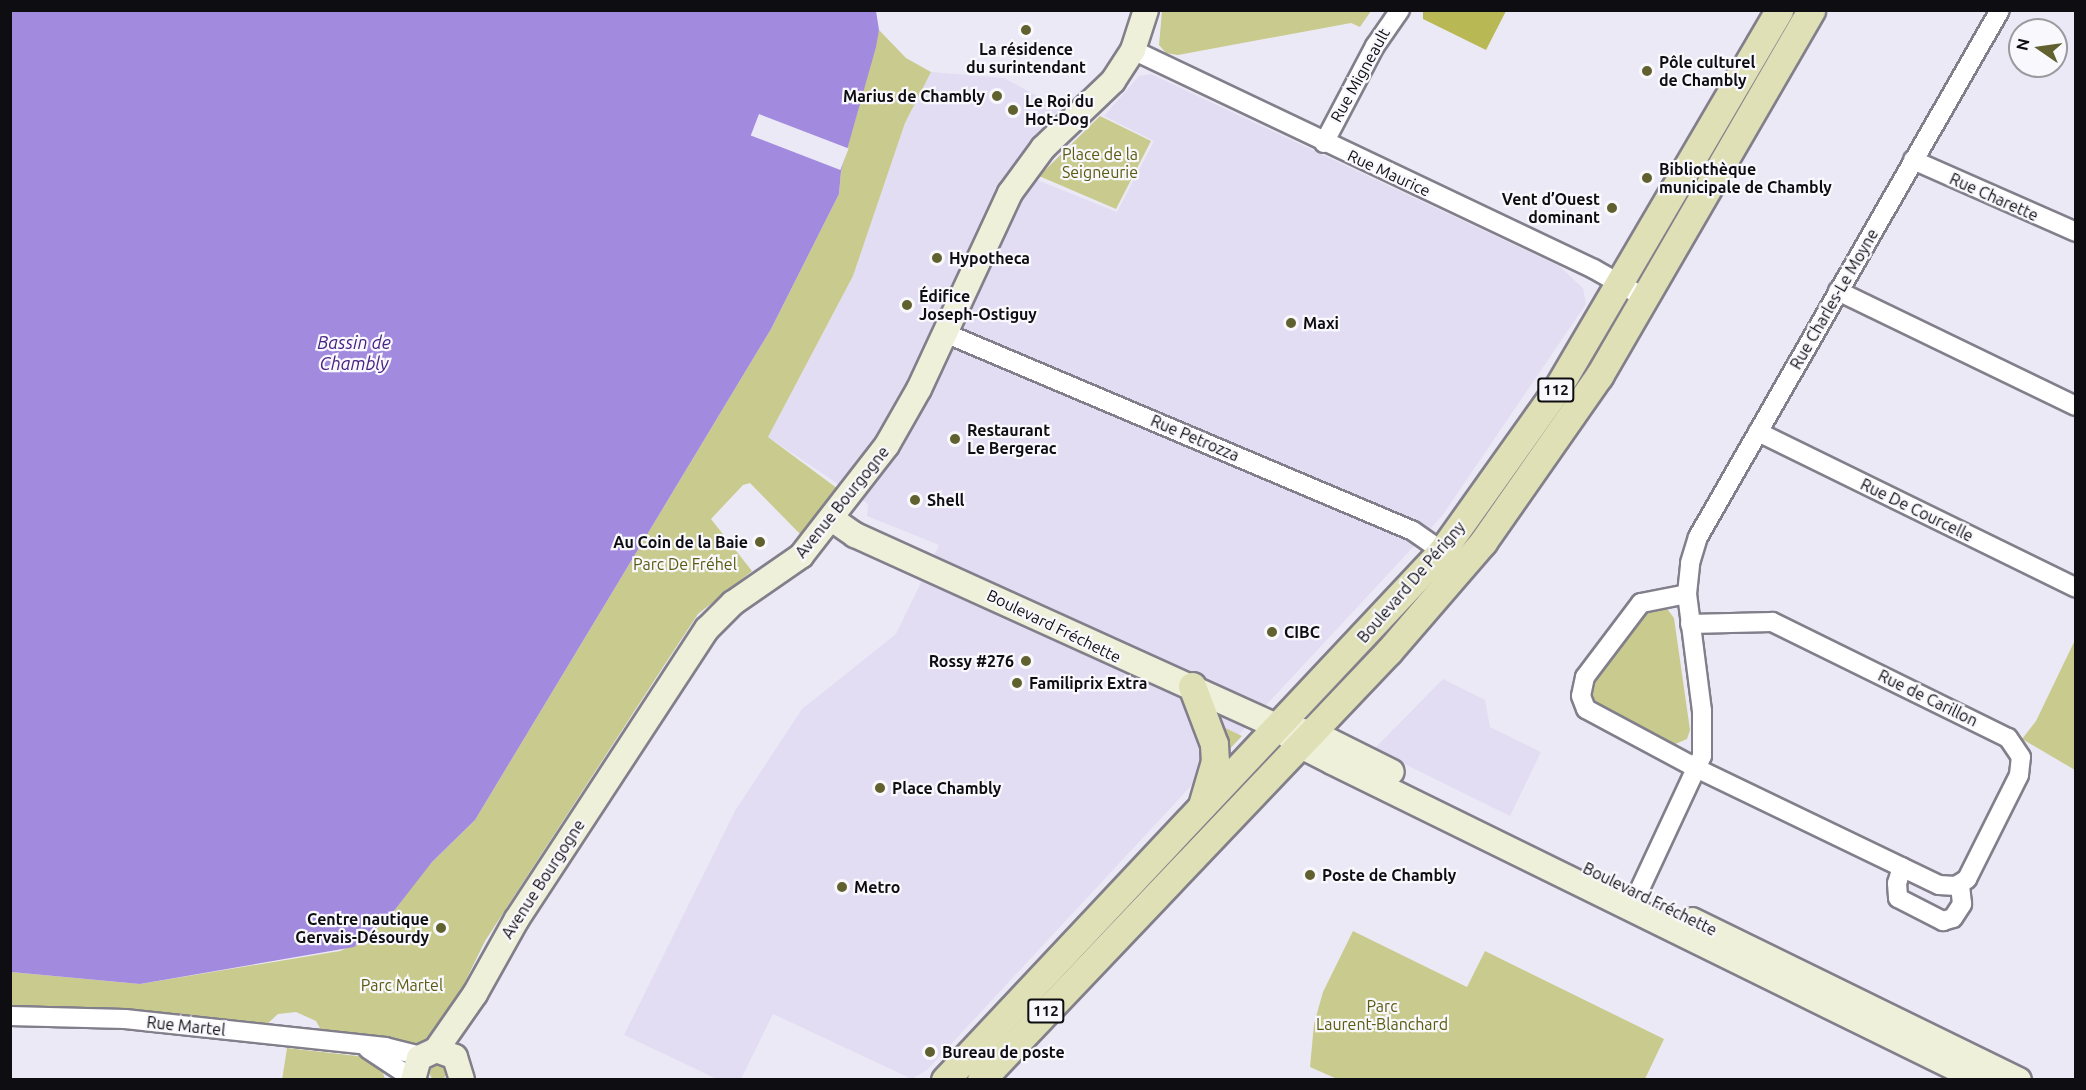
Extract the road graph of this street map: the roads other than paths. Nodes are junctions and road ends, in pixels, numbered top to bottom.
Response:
1 (1146, 10) edge
2 (1400, 10) edge
3 (1779, 10) edge
4 (1811, 10) edge
5 (2000, 10) edge
6 (1133, 50) junction
7 (1324, 143) junction
8 (1913, 160) junction
9 (2076, 232) edge
10 (1621, 284) junction
11 (1838, 291) junction
12 (1645, 298) junction
13 (945, 333) junction
14 (2076, 406) edge
15 (1758, 432) junction
16 (832, 519) junction
17 (1442, 551) junction
18 (2076, 588) edge
19 (1687, 594) junction
20 (1690, 624) junction
21 (1192, 686) junction
22 (1278, 727) junction
23 (1306, 739) junction
24 (1698, 769) junction
25 (1201, 808) junction
26 (1902, 867) junction
27 (1960, 885) junction
28 (1634, 901) junction
29 (10, 1016) edge
30 (361, 1045) junction
31 (444, 1061) edge
32 (412, 1079) edge
33 (945, 1080) edge
34 (981, 1080) edge
35 (1979, 1080) edge
36 (2019, 1080) edge

1 - 6 street, Avenue Bourgogne
2 - 7 street, Rue Migneault
3 - 10 main road, Boulevard De Périgny / 112
4 - 12 main road, Boulevard De Périgny / 112
5 - 8 street, Rue Charles-Le Moyne
6 - 7 street, Rue Maurice
6 - 13 street, Avenue Bourgogne
7 - 10 street, Rue Maurice
8 - 9 street, Rue Charette
8 - 11 street, Rue Charles-Le Moyne
10 - 12 street, Rue Maurice
10 - 17 main road, Boulevard De Périgny / 112
11 - 14 street
11 - 15 street, Rue Charles-Le Moyne
12 - 23 main road, Boulevard De Périgny / 112
13 - 16 street, Avenue Bourgogne
13 - 17 street, Rue Petrozza
15 - 18 street, Rue De Courcelle
15 - 19 street, Rue Charles-Le Moyne
16 - 21 street, Boulevard Fréchette
16 - 31 street, Avenue Bourgogne
17 - 22 main road, Boulevard De Périgny / 112
19 - 20 street, Rue Charles-Le Moyne
19 - 24 street
20 - 24 street, Rue Charles-Le Moyne
20 - 27 street, Rue de Carillon
21 - 22 street, Boulevard Fréchette
21 - 25 main road
22 - 23 street, Boulevard Fréchette
22 - 25 main road, Boulevard De Périgny / 112
23 - 28 street, Boulevard Fréchette
23 - 34 main road, Boulevard De Périgny / 112
24 - 26 street
24 - 28 street, Rue Charles-Le Moyne
25 - 33 main road, Boulevard De Périgny / 112
26 - 27 street
26 - 27 street, Rue de Carillon
28 - 35 street, Boulevard Fréchette
28 - 36 street, Boulevard Fréchette
29 - 30 street, Rue Martel
30 - 31 street, Rue Martel
30 - 32 street, Rue Martel
31 - 32 street, Avenue Bourgogne

